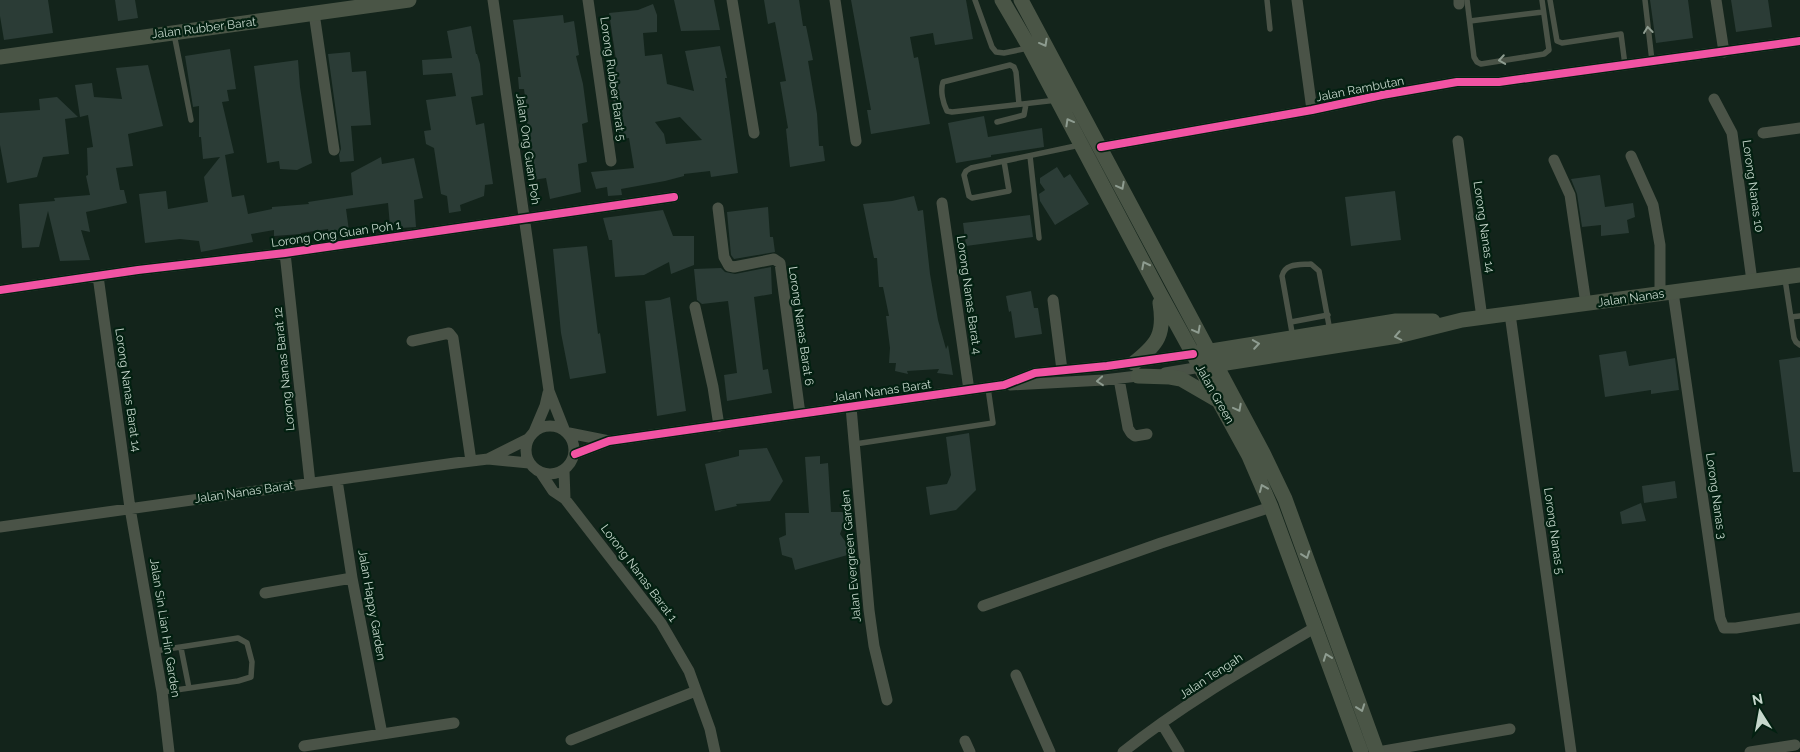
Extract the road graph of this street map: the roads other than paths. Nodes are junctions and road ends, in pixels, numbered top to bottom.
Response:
1 (409, 0) edge
2 (493, 0) edge
3 (588, 0) edge
4 (732, 0) edge
5 (836, 0) edge
6 (975, 0) edge
7 (1002, 0) edge
8 (1021, 0) edge
9 (1267, 0) edge
10 (1297, 0) edge
11 (1542, 0) edge
12 (1550, 0) edge
13 (1645, 0) edge
14 (1716, 0) edge
15 (1462, 1) edge
16 (1543, 12) junction
17 (314, 13) junction
18 (1470, 22) junction
19 (1270, 29) dead end
20 (174, 33) junction
21 (1800, 40) edge
22 (1030, 48) junction
23 (1724, 52) junction
24 (0, 57) edge
25 (1652, 61) junction
26 (1625, 65) junction
27 (1714, 99) dead end
28 (1057, 100) junction
29 (1019, 104) junction
30 (1026, 104) junction
31 (1312, 110) junction
32 (190, 120) dead end
33 (997, 122) dead end
34 (1800, 128) edge
35 (754, 133) dead end
36 (1763, 133) dead end
37 (856, 140) dead end
38 (1458, 141) dead end
39 (1082, 145) junction
40 (1101, 147) junction
41 (334, 150) dead end
42 (1030, 156) junction
43 (1631, 156) dead end
44 (1554, 160) dead end
45 (610, 161) dead end
46 (1004, 161) junction
47 (674, 197) dead end
48 (942, 203) dead end
49 (718, 208) dead end
50 (524, 219) junction
51 (1040, 238) dead end
52 (285, 252) junction
53 (1800, 274) edge
54 (98, 276) junction
55 (1785, 277) junction
56 (1752, 281) junction
57 (0, 290) edge
58 (1158, 292) junction
59 (1666, 293) junction
60 (1053, 300) dead end
61 (1586, 304) junction
62 (695, 307) dead end
63 (1510, 314) junction
64 (1328, 315) junction
65 (1800, 316) edge
66 (1791, 317) junction
67 (1482, 318) junction
68 (1462, 320) junction
69 (1292, 330) junction
70 (1331, 332) junction
71 (412, 340) dead end
72 (1800, 345) edge
73 (1204, 360) junction
74 (1062, 370) junction
75 (1136, 370) junction
76 (1119, 379) junction
77 (1004, 385) junction
78 (988, 388) junction
79 (969, 390) junction
80 (549, 391) junction
81 (1220, 402) junction
82 (851, 407) junction
83 (800, 414) junction
84 (719, 426) junction
85 (566, 431) junction
86 (1147, 434) dead end
87 (531, 435) junction
88 (609, 441) junction
89 (855, 444) junction
90 (574, 454) junction
91 (488, 459) junction
92 (471, 461) junction
93 (529, 463) junction
94 (564, 471) junction
95 (541, 473) junction
96 (337, 480) junction
97 (310, 483) junction
98 (565, 499) junction
99 (1271, 507) junction
100 (130, 508) junction
101 (0, 527) edge
102 (352, 578) junction
103 (264, 593) dead end
104 (983, 606) dead end
105 (1800, 618) edge
106 (1316, 627) junction
107 (181, 648) junction
108 (155, 651) junction
109 (1016, 675) dead end
110 (189, 688) junction
111 (696, 691) junction
112 (162, 692) junction
113 (887, 700) dead end
114 (454, 723) dead end
115 (1162, 724) junction
116 (1510, 729) dead end
117 (382, 734) junction
118 (571, 740) dead end
119 (965, 741) dead end
120 (1795, 745) dead end
121 (304, 746) dead end
122 (1360, 751) edge
123 (170, 752) edge
124 (715, 752) edge
125 (970, 752) edge
126 (1050, 752) edge
127 (1124, 752) edge
128 (1179, 752) edge
129 (1378, 752) edge
130 (1571, 752) edge
131 (1750, 752) edge

1 - 17 main road, Jalan Rubber Barat
2 - 50 street, Jalan Ong Guan Poh
3 - 45 street, Lorong Rubber Barat 5
4 - 35 street
5 - 37 street
6 - 22 lane
7 - 22 main road, Jalan Green
8 -> 40 main road, Jalan Green
9 - 19 lane
10 - 31 street
11 - 16 lane
12 - 26 lane
25 -> 13 lane
14 - 23 street
15 - 18 lane
16 - 18 lane
16 -> 18 lane
17 - 20 main road, Jalan Rubber Barat
17 - 41 street
20 - 24 main road, Jalan Rubber Barat
20 - 32 lane
21 - 23 street, Jalan Rambutan
22 - 28 main road, Jalan Green
23 - 25 street, Jalan Rambutan
25 - 26 street, Jalan Rambutan
26 - 31 street, Jalan Rambutan
27 - 56 street, Lorong Nanas 10
28 - 30 lane
39 -> 28 main road, Jalan Green
29 - 29 lane
29 - 30 lane
30 - 33 lane
31 - 40 street, Jalan Rambutan
34 - 36 street
38 - 67 street, Lorong Nanas 14
39 - 42 lane
58 -> 39 main road, Jalan Green
40 -> 73 main road, Jalan Green
42 - 46 lane
42 - 51 lane
43 - 59 street
44 - 61 street
46 - 46 lane
47 - 50 street, Lorong Ong Guan Poh 1
48 - 79 street, Lorong Nanas Barat 4
49 - 83 street, Lorong Nanas Barat 6
50 - 52 street, Lorong Ong Guan Poh 1
50 - 80 street, Jalan Ong Guan Poh
52 - 54 street, Lorong Ong Guan Poh 1
52 - 97 street, Lorong Nanas Barat 12
53 - 55 main road, Jalan Nanas
54 - 57 street, Lorong Ong Guan Poh 1
54 - 100 street, Lorong Nanas Barat 14
55 - 56 main road, Jalan Nanas
55 - 66 lane
56 - 59 main road, Jalan Nanas
58 - 73 main road, Jalan Green
58 - 75 main road
59 - 61 main road, Jalan Nanas
59 - 105 street, Lorong Nanas 3
60 - 74 street
61 - 63 main road, Jalan Nanas
62 - 84 street
63 - 67 main road, Jalan Nanas
63 - 130 street, Lorong Nanas 5
64 - 69 lane
64 - 69 lane
64 - 70 lane
65 - 66 lane
66 - 72 lane
67 - 68 main road, Jalan Nanas
68 - 70 main road, Jalan Nanas
68 -> 73 main road, Jalan Nanas
69 - 70 main road, Jalan Nanas
73 -> 69 main road, Jalan Nanas
71 - 92 street
73 - 75 street
73 - 81 main road, Jalan Green
73 -> 129 main road, Jalan Green
74 - 75 street, Jalan Nanas Barat
74 - 77 street, Jalan Nanas Barat
75 - 76 street
75 - 81 main road
76 -> 77 street
76 - 86 street
77 - 78 street, Jalan Nanas Barat
78 - 79 street, Jalan Nanas Barat
78 - 89 lane
79 - 82 street, Jalan Nanas Barat
80 - 85 street, Jalan Ong Guan Poh
80 - 87 street, Jalan Ong Guan Poh
99 -> 81 main road, Jalan Green
82 - 83 street, Jalan Nanas Barat
82 - 89 street, Jalan Evergreen Garden
83 - 84 street, Jalan Nanas Barat
84 - 88 street, Jalan Nanas Barat
85 - 87 street
85 - 88 street, Jalan Nanas Barat
85 - 90 street
87 - 91 street, Jalan Nanas Barat
87 - 93 street
88 - 90 street, Jalan Nanas Barat
89 - 113 street, Jalan Evergreen Garden
90 - 94 street
91 - 92 street, Jalan Nanas Barat
91 - 93 street, Jalan Nanas Barat
92 - 96 street, Jalan Nanas Barat
93 - 95 street
94 - 95 street
94 - 98 street
95 - 98 street, Lorong Nanas Barat 1
96 - 97 street, Jalan Nanas Barat
96 - 102 street, Jalan Happy Garden
97 - 100 street, Jalan Nanas Barat
98 - 111 street, Lorong Nanas Barat 1
99 - 104 street
99 - 106 main road, Jalan Green
100 - 101 street, Jalan Nanas Barat
100 - 108 street, Jalan Sin Lian Hin Garden
102 - 103 street
102 - 117 street, Jalan Happy Garden
106 - 115 street, Jalan Tengah
122 -> 106 main road, Jalan Green
107 - 108 lane
107 - 110 lane
107 - 110 lane
108 - 112 street, Jalan Sin Lian Hin Garden
109 - 126 street
110 - 112 lane
111 - 118 street
111 - 124 street, Lorong Nanas Barat 1
112 - 123 street, Jalan Sin Lian Hin Garden
114 - 117 street
115 - 127 street, Jalan Tengah
115 - 128 street
116 - 129 street
117 - 121 street
119 - 125 street
120 - 131 street

